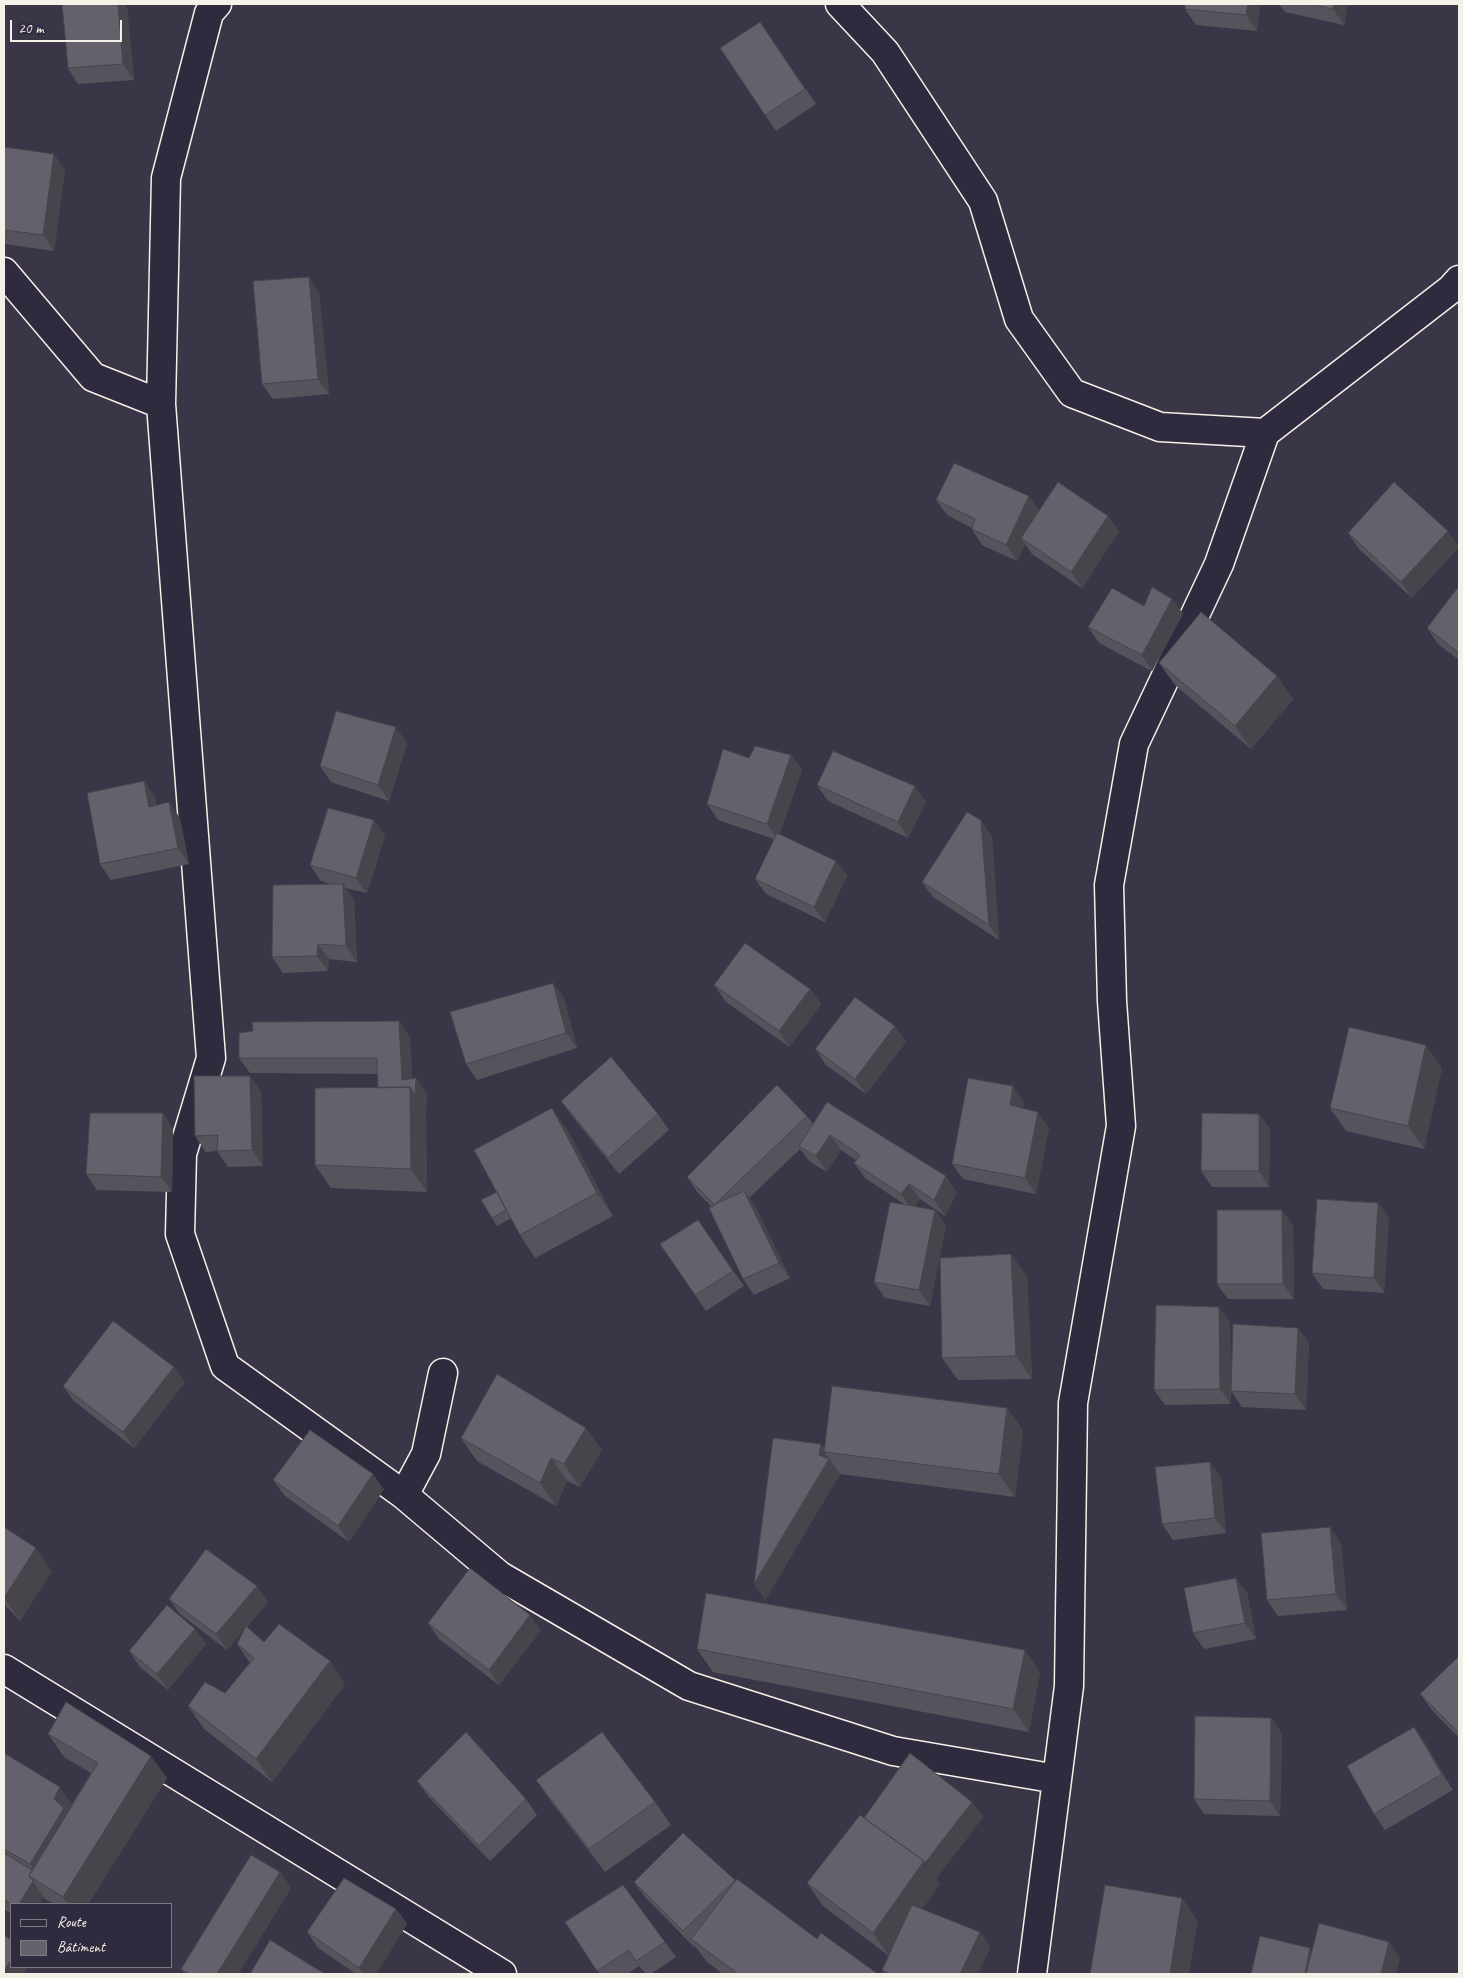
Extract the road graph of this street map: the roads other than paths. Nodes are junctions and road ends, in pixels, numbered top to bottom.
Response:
1 (217, 4) edge
2 (840, 4) edge
3 (4, 272) edge
4 (1459, 280) edge
5 (161, 404) junction
6 (1265, 432) junction
7 (443, 1373) dead end
8 (404, 1495) junction
9 (4, 1669) edge
10 (1057, 1779) junction
11 (502, 1974) edge
12 (1032, 1974) edge

1 - 5 street
2 - 6 street
3 - 5 street
4 - 6 street
5 - 8 street
6 - 10 street
7 - 8 street
8 - 10 street
9 - 11 street
10 - 12 street

